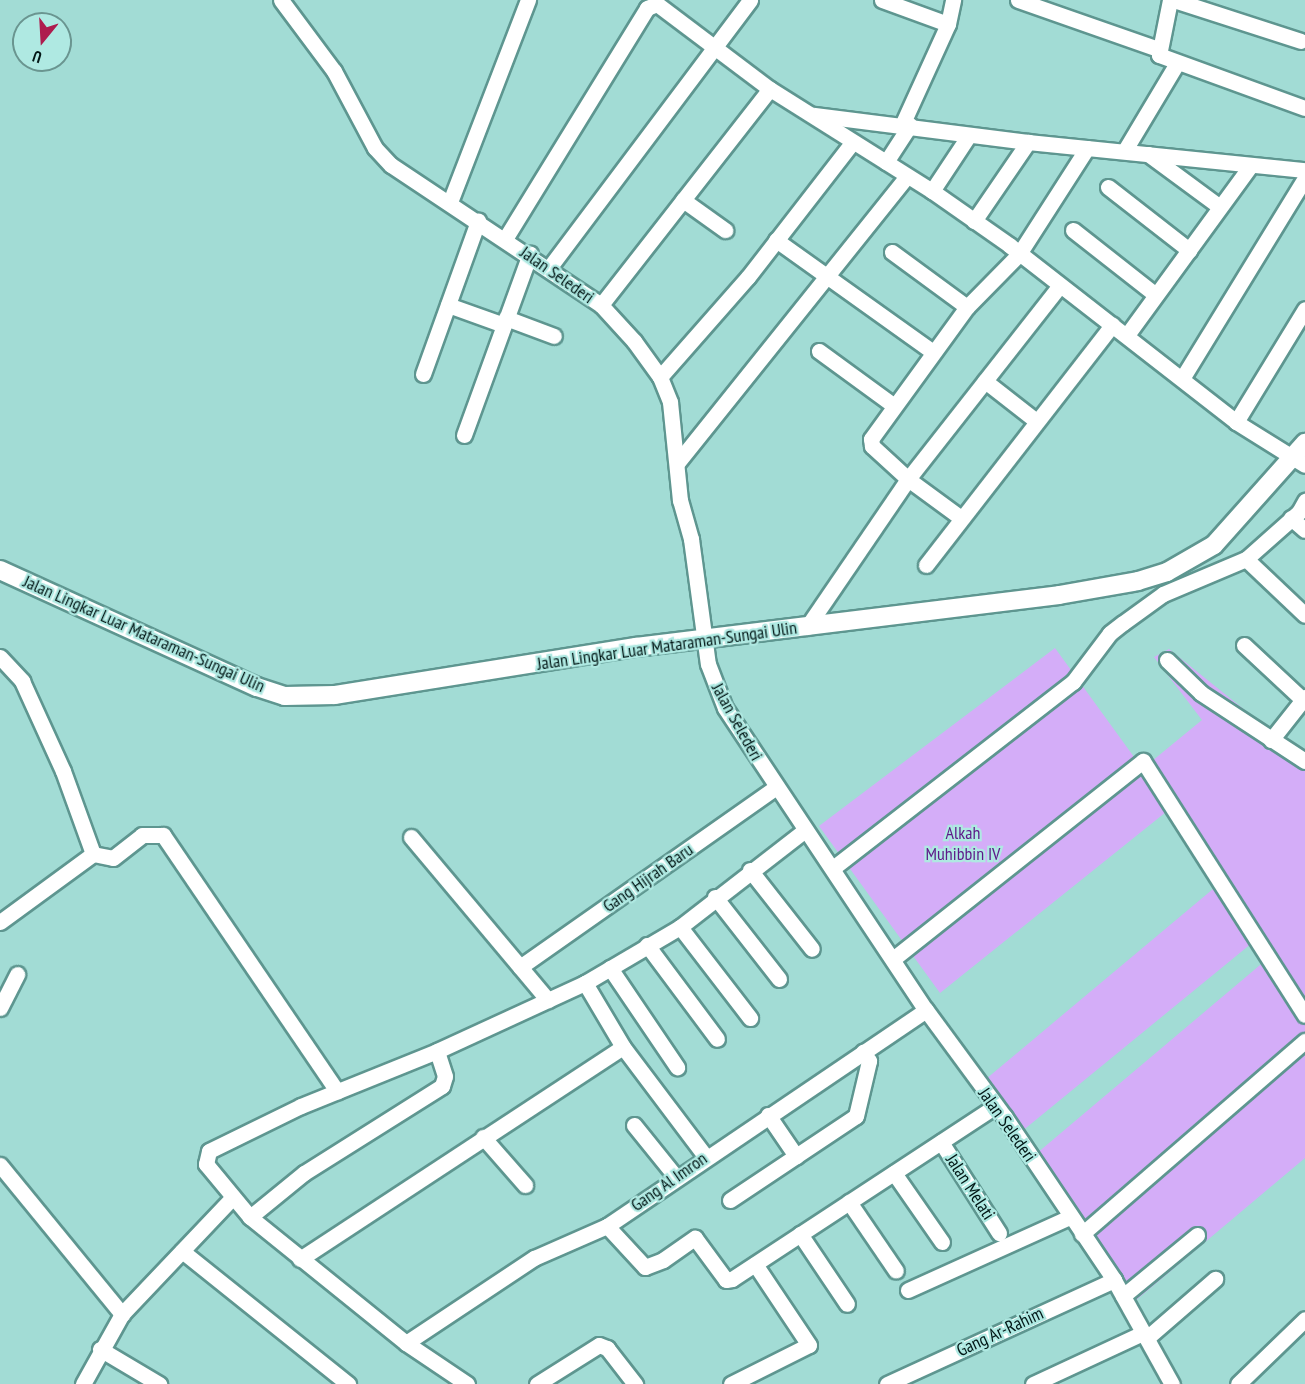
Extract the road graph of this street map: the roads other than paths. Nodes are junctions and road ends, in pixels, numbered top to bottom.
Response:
1 (281, 0) edge
2 (528, 0) edge
3 (750, 0) edge
4 (882, 0) edge
5 (953, 0) edge
6 (1018, 0) edge
7 (1170, 0) edge
8 (1174, 0) edge
9 (948, 24) junction
10 (1301, 41) dead end
11 (718, 48) junction
12 (1158, 49) junction
13 (1177, 63) junction
14 (770, 89) junction
15 (1305, 108) edge
16 (814, 115) junction
17 (906, 125) junction
18 (969, 135) junction
19 (1028, 142) junction
20 (852, 143) junction
21 (1087, 148) junction
22 (1125, 150) junction
23 (1148, 154) junction
24 (886, 162) junction
25 (1251, 165) junction
26 (1305, 170) edge
27 (908, 176) junction
28 (1305, 178) edge
29 (1108, 187) dead end
30 (932, 191) junction
31 (683, 200) junction
32 (450, 202) junction
33 (1220, 207) junction
34 (478, 221) junction
35 (974, 221) junction
36 (725, 230) dead end
37 (1073, 230) dead end
38 (505, 239) junction
39 (776, 240) junction
40 (1189, 250) junction
41 (892, 252) dead end
42 (530, 254) junction
43 (1019, 254) junction
44 (549, 268) junction
45 (827, 276) junction
46 (1060, 285) junction
47 (1156, 295) junction
48 (448, 305) junction
49 (601, 305) junction
50 (967, 307) junction
51 (1305, 309) edge
52 (505, 322) junction
53 (1112, 325) junction
54 (1127, 335) junction
55 (554, 336) dead end
56 (819, 351) dead end
57 (933, 352) junction
58 (423, 374) dead end
59 (660, 377) junction
60 (1183, 377) junction
61 (985, 381) junction
62 (893, 405) junction
63 (1035, 420) junction
64 (1236, 422) junction
65 (464, 435) dead end
66 (1305, 443) edge
67 (1299, 461) edge
68 (678, 462) junction
69 (908, 479) junction
70 (1305, 501) edge
71 (961, 518) junction
72 (1292, 518) junction
73 (1305, 530) edge
74 (1246, 559) junction
75 (926, 565) dead end
76 (0, 570) edge
77 (1305, 615) edge
78 (807, 627) junction
79 (705, 639) junction
80 (1244, 645) dead end
81 (0, 657) edge
82 (1167, 660) dead end
83 (1304, 699) edge
84 (1271, 740) junction
85 (1305, 761) edge
86 (776, 788) junction
87 (805, 830) junction
88 (411, 837) dead end
89 (93, 854) junction
90 (833, 868) junction
91 (750, 870) junction
92 (715, 897) junction
93 (0, 922) edge
94 (680, 927) junction
95 (647, 945) junction
96 (812, 949) dead end
97 (893, 959) junction
98 (520, 967) junction
99 (610, 968) junction
100 (17, 974) dead end
101 (778, 979) dead end
102 (585, 983) junction
103 (548, 1000) junction
104 (0, 1008) edge
105 (926, 1010) junction
106 (1305, 1015) edge
107 (750, 1018) dead end
108 (717, 1039) dead end
109 (1305, 1041) edge
110 (623, 1047) junction
111 (437, 1051) junction
112 (863, 1052) junction
113 (677, 1067) dead end
114 (337, 1091) junction
115 (994, 1107) junction
116 (768, 1115) junction
117 (634, 1125) dead end
118 (483, 1137) junction
119 (941, 1142) junction
120 (705, 1156) junction
121 (796, 1156) junction
122 (2, 1172) edge
123 (894, 1173) junction
124 (676, 1177) junction
125 (525, 1185) dead end
126 (231, 1199) junction
127 (730, 1200) dead end
128 (849, 1202) junction
129 (249, 1217) junction
130 (1070, 1217) junction
131 (607, 1226) junction
132 (999, 1233) dead end
133 (800, 1234) junction
134 (1082, 1234) junction
135 (1197, 1235) dead end
136 (942, 1242) dead end
137 (182, 1251) junction
138 (300, 1259) junction
139 (755, 1264) junction
140 (896, 1271) dead end
141 (1215, 1279) dead end
142 (1114, 1280) junction
143 (908, 1290) dead end
144 (1124, 1296) junction
145 (847, 1304) dead end
146 (122, 1314) junction
147 (1305, 1319) edge
148 (1145, 1335) junction
149 (406, 1343) junction
150 (100, 1349) junction
151 (83, 1384) edge
152 (159, 1384) edge
153 (348, 1384) edge
154 (467, 1384) edge
155 (537, 1384) edge
156 (635, 1384) edge
157 (731, 1384) edge
158 (887, 1384) edge
159 (1033, 1384) edge
160 (1172, 1384) edge
161 (1238, 1384) edge

1 - 32 street, Jalan Selederi
2 - 32 street
3 - 11 street
4 - 9 street
5 - 9 street
6 - 12 street
7 - 12 street
8 - 10 street
9 - 17 street
11 - 14 street
11 - 38 street
11 - 44 street
12 - 13 street
13 - 15 street
13 - 22 street
14 - 16 street
14 - 31 street
16 - 17 street
16 - 20 street
17 - 18 street
17 - 24 street
18 - 19 street
18 - 30 street
19 - 21 street
19 - 35 street
20 - 24 street
20 - 39 street
21 - 22 street
21 - 43 street
22 - 23 street
23 - 25 street
23 - 33 street
24 - 27 street
25 - 26 street
25 - 33 street
27 - 30 street
27 - 45 street
28 - 60 street
29 - 40 street
30 - 35 street
31 - 36 street
31 - 49 street
32 - 34 street, Jalan Selederi
33 - 40 street
34 - 38 street, Jalan Selederi
34 - 48 street
35 - 43 street
37 - 47 street
38 - 42 street, Jalan Selederi
39 - 45 street
39 - 59 street
40 - 47 street
41 - 50 street
42 - 44 street, Jalan Selederi
42 - 52 street
43 - 46 street
43 - 50 street
44 - 49 street, Jalan Selederi
45 - 57 street
45 - 68 street
46 - 53 street
46 - 61 street
47 - 54 street
48 - 52 street
48 - 58 street
49 - 59 street, Jalan Selederi
50 - 57 street
51 - 64 street
52 - 55 street
52 - 65 street
53 - 54 street
53 - 63 street
54 - 60 street
56 - 62 street
57 - 62 street
59 - 68 street, Jalan Selederi
60 - 64 street
61 - 63 street
61 - 69 street
62 - 69 street
63 - 71 street
64 - 67 street
66 - 67 main road, Jalan Lingkar Luar Mataraman-Sungai Ulin
67 - 78 main road, Jalan Lingkar Luar Mataraman-Sungai Ulin
68 - 79 street, Jalan Selederi
69 - 71 street
69 - 78 street
70 - 72 street
71 - 75 street
72 - 73 street
72 - 74 street
74 - 77 street
74 - 90 street
76 - 79 main road, Jalan Lingkar Luar Mataraman-Sungai Ulin
78 - 79 main road, Jalan Lingkar Luar Mataraman-Sungai Ulin
79 - 86 street, Jalan Selederi
80 - 83 street
81 - 89 street
82 - 84 street
83 - 84 street
84 - 85 street
86 - 87 street, Jalan Selederi
86 - 98 street, Gang Hijrah Baru
87 - 90 street, Jalan Selederi
87 - 91 street
88 - 98 street
89 - 93 street
89 - 114 street
90 - 97 street, Jalan Selederi
91 - 92 street
91 - 96 street
92 - 94 street
92 - 101 street
94 - 95 street
94 - 107 street
95 - 99 street
95 - 108 street
97 - 105 street, Jalan Selederi
97 - 106 street
98 - 103 street
99 - 102 street
99 - 113 street
100 - 104 street
102 - 103 street
102 - 110 street
103 - 111 street
105 - 112 street, Gang Al Imron
105 - 115 street, Jalan Selederi
109 - 134 street
110 - 118 street
110 - 120 street
111 - 114 street
111 - 129 street
112 - 116 street, Gang Al Imron
112 - 121 street
114 - 126 street
115 - 119 street
115 - 130 street, Jalan Selederi
116 - 120 street, Gang Al Imron
116 - 121 street
117 - 124 street
118 - 125 street
118 - 138 street
119 - 123 street
119 - 132 street, Jalan Melati
120 - 124 street, Gang Al Imron
121 - 127 street
122 - 146 street
123 - 128 street
123 - 136 street
124 - 131 street, Gang Al Imron
126 - 129 street
126 - 137 street
128 - 133 street
128 - 140 street
129 - 138 street
130 - 134 street, Jalan Selederi
130 - 143 street
131 - 139 street
131 - 149 street, Gang Al Imron
133 - 139 street
133 - 145 street
134 - 142 street, Jalan Selederi
135 - 144 street
137 - 146 street
137 - 153 street
138 - 149 street
139 - 157 street
141 - 148 street
142 - 144 street, Jalan Selederi
142 - 158 street, Gang Ar-Rahim
144 - 148 street, Jalan Selederi
146 - 150 street
147 - 161 street
148 - 159 street
148 - 160 street, Jalan Selederi
149 - 154 street
150 - 151 street
150 - 152 street
155 - 156 street

